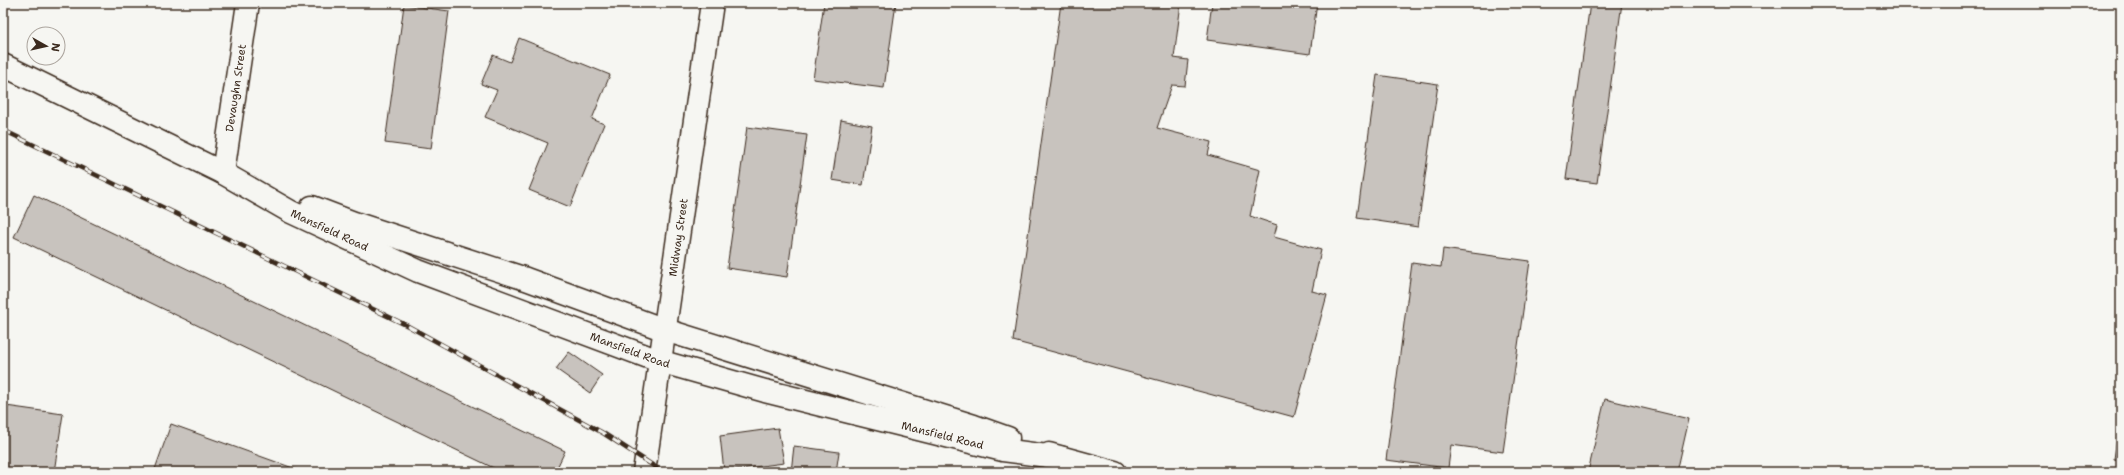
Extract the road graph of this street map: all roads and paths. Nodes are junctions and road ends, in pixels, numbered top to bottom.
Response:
1 (248, 3) edge
2 (712, 3) edge
3 (3, 65) edge
4 (223, 173) junction
5 (665, 330) junction
6 (659, 361) junction
7 (1062, 458) junction
8 (644, 472) edge
9 (1115, 472) edge

1 - 4 main road, Devaughn Street
2 - 5 main road, Midway Street
3 - 4 main road, Mansfield Road
4 - 5 main road, Mansfield Road
4 - 6 main road, Mansfield Road
5 - 6 main road, Midway Street
5 - 7 main road, Mansfield Road
6 - 7 main road, Mansfield Road
6 - 8 main road, Midway Street
7 - 9 main road, Mansfield Road

